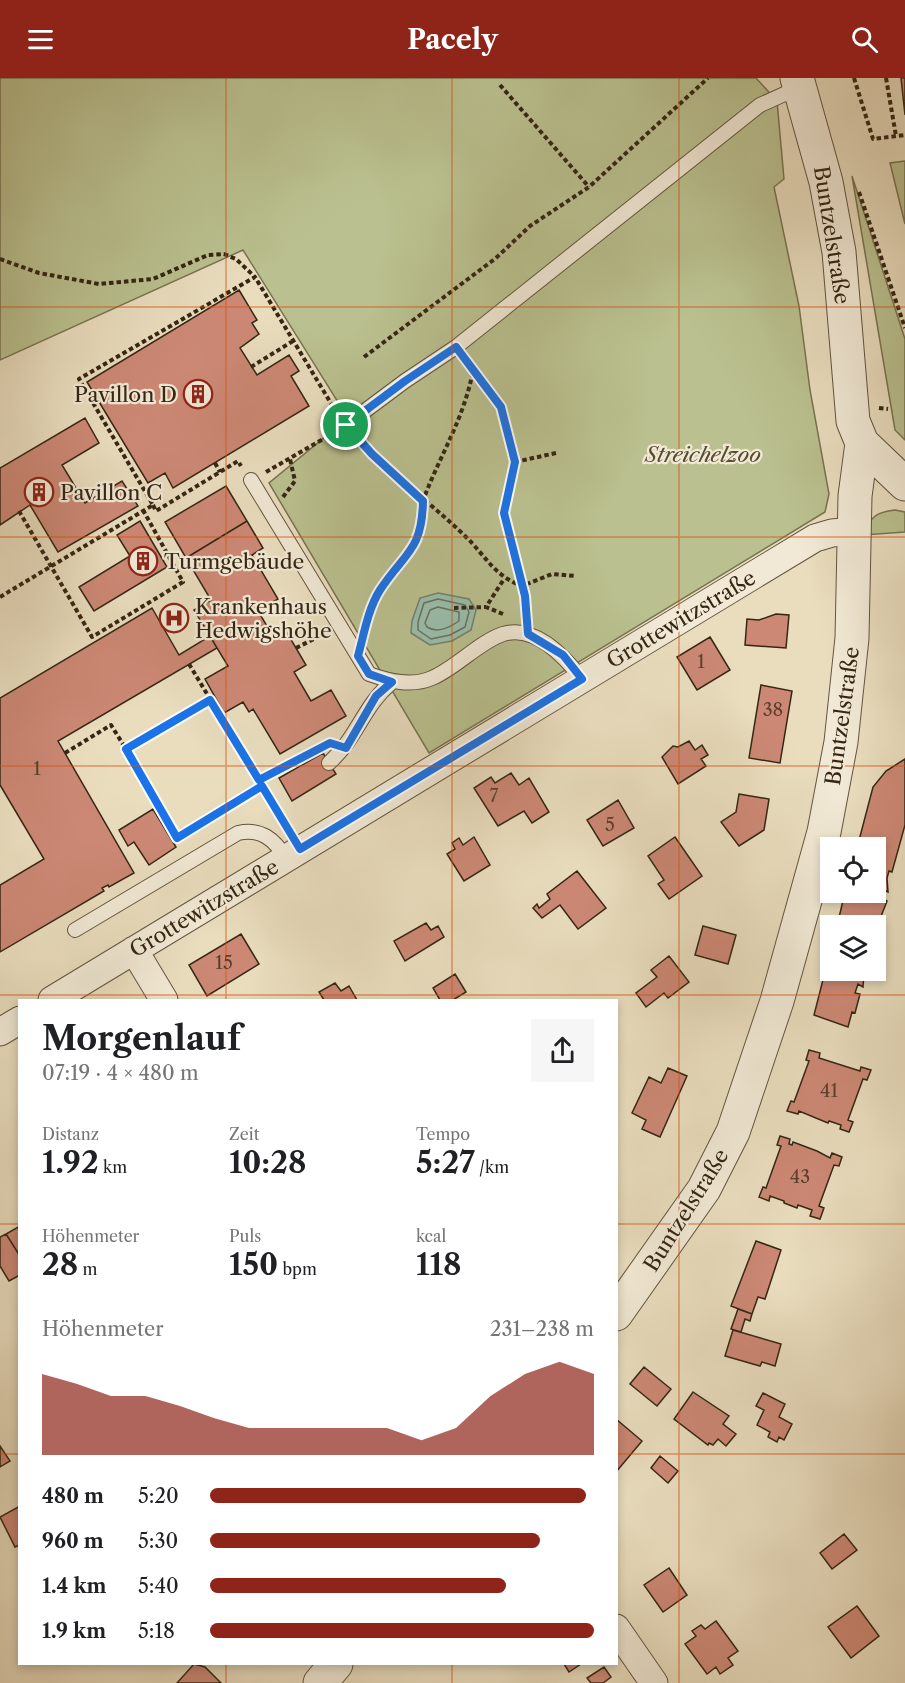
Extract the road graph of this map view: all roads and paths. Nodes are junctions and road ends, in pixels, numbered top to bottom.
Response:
1 (708, 78) edge
2 (854, 78) edge
3 (886, 78) edge
4 (799, 82) edge
5 (500, 85) dead end
6 (905, 135) edge
7 (896, 136) junction
8 (589, 187) junction
9 (859, 191) dead end
10 (0, 259) edge
11 (255, 277) junction
12 (905, 328) edge
13 (294, 341) junction
14 (456, 347) junction
15 (364, 357) dead end
16 (252, 367) dead end
17 (473, 371) junction
18 (346, 425) junction
19 (862, 443) junction
20 (556, 453) dead end
21 (290, 459) junction
22 (515, 462) junction
23 (215, 463) dead end
24 (220, 472) dead end
25 (210, 479) dead end
26 (251, 480) joint
27 (905, 484) edge
28 (423, 501) junction
29 (153, 505) junction
30 (143, 510) junction
31 (19, 511) dead end
32 (271, 512) junction
33 (854, 531) junction
34 (51, 568) junction
35 (576, 576) dead end
36 (504, 579) junction
37 (522, 586) junction
38 (0, 597) edge
39 (486, 607) junction
40 (454, 608) dead end
41 (528, 629) junction
42 (318, 638) dead end
43 (296, 648) dead end
44 (358, 656) junction
45 (189, 664) dead end
46 (582, 679) junction
47 (392, 682) junction
48 (210, 700) junction
49 (346, 748) junction
50 (126, 749) junction
51 (65, 753) dead end
52 (329, 763) dead end
53 (259, 780) junction
54 (262, 786) junction
55 (293, 853) junction
56 (75, 930) dead end
57 (134, 950) junction
58 (54, 999) edge
59 (163, 999) edge
60 (18, 1021) edge
61 (0, 1032) edge
62 (618, 1311) edge
63 (618, 1631) edge
64 (335, 1665) edge
65 (320, 1683) edge
66 (654, 1683) edge

1 - 8 path
2 - 7 path
3 - 7 path
4 - 14 lane
4 - 19 street, Buntzelstraße
5 - 8 path
6 - 7 path
8 - 15 path
9 - 12 path
10 - 11 path
11 - 13 path
11 - 29 path
13 - 16 path
13 - 18 path
14 - 17 path
14 - 18 lane
17 - 22 path
17 - 28 path
18 - 21 path
18 - 28 path
19 - 27 street
19 - 33 street, Buntzelstraße
20 - 22 path
21 - 26 path
21 - 32 path
22 - 37 path
23 - 24 path
25 - 29 path
26 - 32 lane
28 - 36 path
28 - 44 path
29 - 30 path
30 - 34 path
30 - 34 path
31 - 34 path
32 - 44 lane
33 - 46 street, Grottewitzstraße
33 - 62 street, Buntzelstraße
34 - 38 path
35 - 37 path
36 - 37 path
36 - 39 path
37 - 41 path
39 - 40 path
39 - 41 path
41 - 46 lane
41 - 47 lane
42 - 43 path
44 - 47 lane
45 - 48 path
46 - 55 street, Grottewitzstraße
47 - 49 lane
48 - 50 path
48 - 53 path
49 - 52 lane
49 - 53 path
50 - 51 path
50 - 54 path
53 - 54 path
54 - 55 path
55 - 56 lane
55 - 57 street, Grottewitzstraße
57 - 58 street, Grottewitzstraße
57 - 59 street
60 - 61 street
63 - 66 street
64 - 65 street

